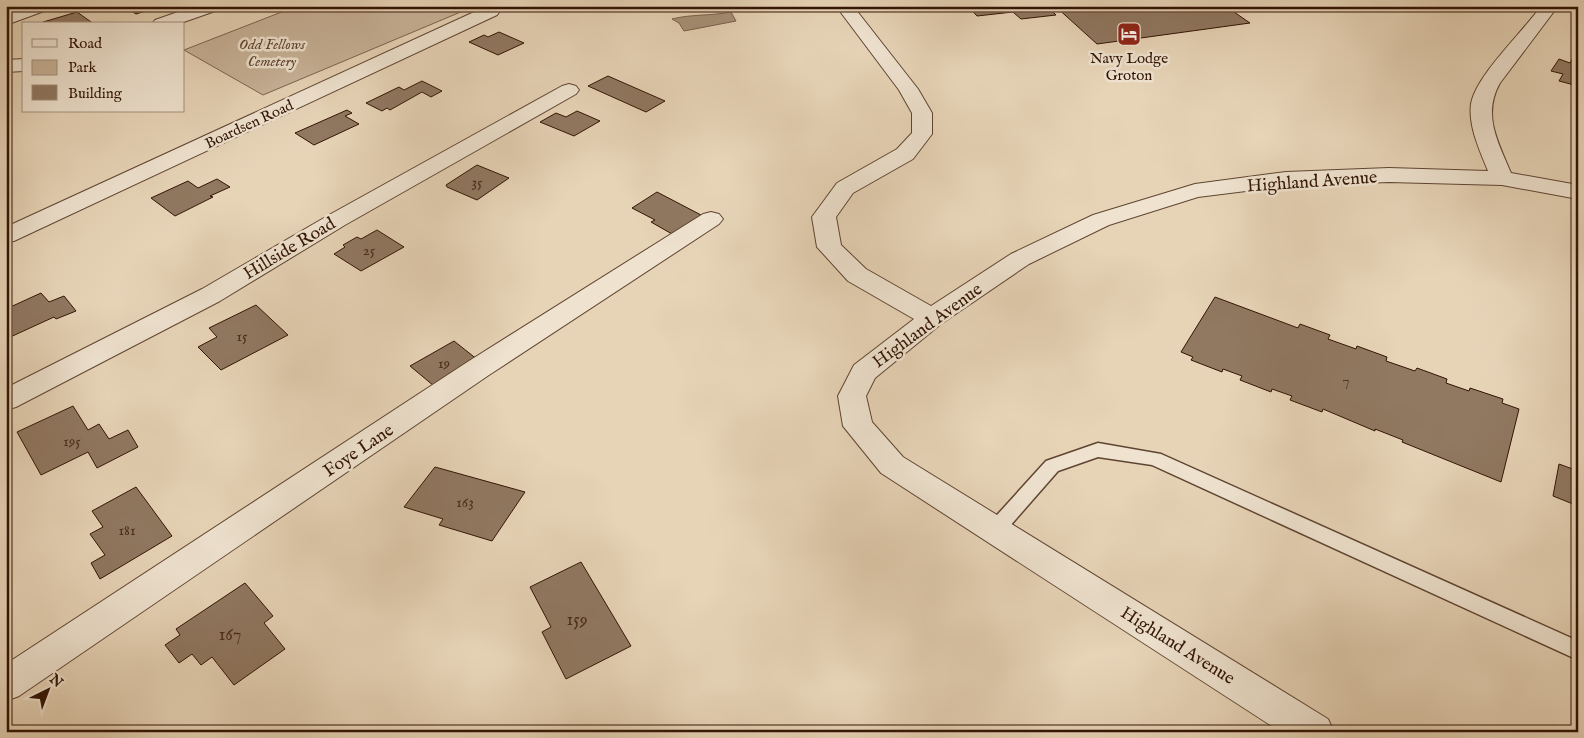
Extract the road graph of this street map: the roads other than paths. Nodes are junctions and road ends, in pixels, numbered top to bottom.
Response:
1 (41, 6) edge
2 (212, 6) edge
3 (844, 6) edge
4 (1550, 6) edge
5 (491, 11) dead end
6 (6, 20) edge
7 (167, 22) edge
8 (22, 65) edge
9 (6, 66) edge
10 (569, 90) dead end
11 (1502, 178) junction
12 (1578, 192) edge
13 (712, 219) dead end
14 (6, 236) edge
15 (932, 318) junction
16 (6, 400) edge
17 (995, 530) junction
18 (1578, 651) edge
19 (6, 684) edge
20 (1315, 732) edge

1 - 6 street
2 - 7 street
3 - 15 street
4 - 11 street
5 - 14 street, Boardsen Road
8 - 9 street
10 - 16 street, Hillside Road
11 - 12 street, Highland Avenue
11 - 15 street, Highland Avenue
13 - 19 street, Foye Lane
15 - 17 street, Highland Avenue
17 - 18 lane
17 - 20 street, Highland Avenue

